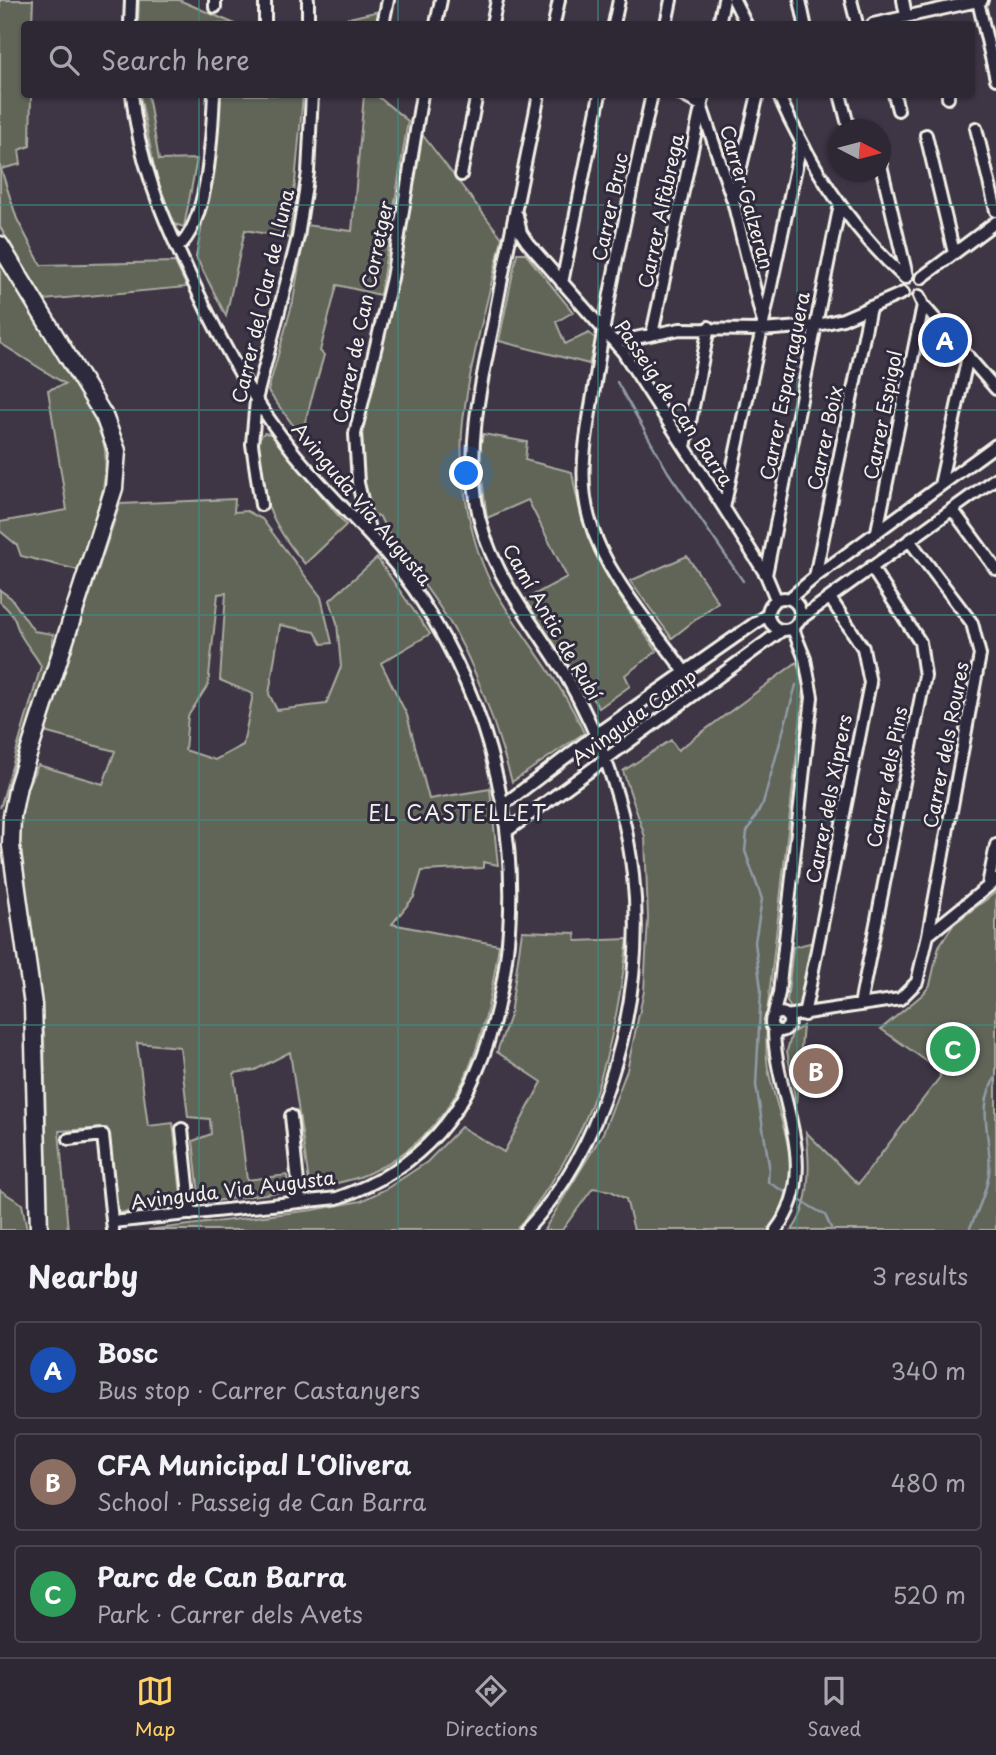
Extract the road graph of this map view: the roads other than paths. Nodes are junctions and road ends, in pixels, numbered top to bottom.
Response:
1 (131, 0) edge
2 (265, 0) edge
3 (308, 0) edge
4 (388, 0) edge
5 (442, 0) edge
6 (497, 0) edge
7 (559, 0) edge
8 (619, 0) edge
9 (671, 0) edge
10 (724, 0) edge
11 (734, 0) edge
12 (800, 0) edge
13 (851, 0) edge
14 (902, 0) edge
15 (980, 0) edge
16 (955, 3) edge
17 (929, 11) junction
18 (906, 16) junction
19 (130, 21) edge
20 (265, 21) edge
21 (308, 21) edge
22 (384, 21) edge
23 (437, 21) edge
24 (493, 21) edge
25 (555, 21) edge
26 (615, 21) edge
27 (667, 21) edge
28 (720, 21) edge
29 (744, 21) edge
30 (804, 21) edge
31 (856, 21) edge
32 (887, 21) edge
33 (931, 21) edge
34 (996, 79) edge
35 (133, 98) edge
36 (214, 98) edge
37 (312, 98) edge
38 (421, 98) edge
39 (476, 98) edge
40 (538, 98) edge
41 (599, 98) edge
42 (651, 98) edge
43 (757, 98) edge
44 (780, 98) edge
45 (841, 98) edge
46 (895, 98) edge
47 (702, 100) edge
48 (898, 110) dead end
49 (846, 119) edge
50 (976, 128) dead end
51 (926, 135) dead end
52 (801, 144) junction
53 (461, 175) dead end
54 (885, 182) edge
55 (518, 199) junction
56 (733, 201) junction
57 (840, 205) junction
58 (996, 211) edge
59 (996, 222) edge
60 (0, 245) edge
61 (177, 248) junction
62 (533, 249) junction
63 (954, 253) junction
64 (507, 254) junction
65 (906, 277) junction
66 (922, 278) junction
67 (562, 283) junction
68 (903, 293) junction
69 (921, 300) junction
70 (870, 307) junction
71 (762, 326) junction
72 (814, 326) junction
73 (603, 327) junction
74 (709, 327) junction
75 (652, 334) junction
76 (615, 342) junction
77 (968, 356) junction
78 (996, 389) edge
79 (256, 400) junction
80 (996, 445) edge
81 (685, 447) junction
82 (995, 479) edge
83 (940, 485) junction
84 (261, 505) dead end
85 (724, 508) junction
86 (952, 509) junction
87 (877, 531) junction
88 (371, 538) junction
89 (909, 540) junction
90 (871, 568) junction
91 (996, 569) edge
92 (766, 575) junction
93 (815, 577) junction
94 (790, 598) junction
95 (830, 598) junction
96 (776, 599) junction
97 (768, 614) junction
98 (797, 624) junction
99 (781, 631) junction
100 (684, 671) junction
101 (595, 736) junction
102 (607, 759) junction
103 (503, 805) junction
104 (507, 831) junction
105 (996, 845) edge
106 (992, 883) edge
107 (928, 935) junction
108 (860, 1005) junction
109 (804, 1015) junction
110 (781, 1021) junction
111 (291, 1116) dead end
112 (182, 1129) dead end
113 (69, 1139) dead end
114 (300, 1202) junction
115 (191, 1214) junction
116 (113, 1226) edge
117 (39, 1230) edge
118 (526, 1230) edge
119 (776, 1230) edge

1 - 19 street
2 - 20 street
3 - 21 street
4 - 22 street
5 - 23 street
6 - 24 street
7 - 25 street
8 - 26 street
9 - 27 street
10 - 28 street
11 - 29 street
12 - 30 street
13 - 31 street
14 - 18 street
15 - 16 street
15 - 34 street
16 - 17 street
17 - 18 street
17 - 33 street
18 - 32 street
35 - 61 street, Avinguda Via Augusta
36 - 61 street
37 - 79 street, Carrer del Clar de Lluna
38 - 88 street, Carrer de Can Corretger
39 - 53 street
40 - 55 street, Camí Antic de Rubí
41 - 67 street
42 - 73 street, Carrer Bruc
43 - 56 street
44 - 52 street
45 - 49 street
46 - 48 street
47 - 56 street, Carrer Galzeran
47 - 75 street, Carrer Alfàbrega
50 - 58 street
51 - 63 street
52 - 57 street
52 - 71 street
54 - 65 street
55 - 62 street, Passeig de Can Barra
55 - 64 street, Camí Antic de Rubí
56 - 71 street, Carrer Galzeran
57 - 65 street
57 - 72 street, Carrer Esparraguera
59 - 63 street
60 - 117 main road
61 - 79 street, Avinguda Via Augusta
62 - 64 street
62 - 67 street, Passeig de Can Barra
63 - 66 street
64 - 101 street, Camí Antic de Rubí
65 - 66 street
65 - 68 street
66 - 69 street, Carrer Espigol
67 - 73 street, Passeig de Can Barra
68 - 69 street
68 - 70 street
69 - 77 street
69 - 87 street, Carrer Espigol
70 - 72 street
70 - 93 street, Carrer Boix
71 - 72 street
71 - 74 street
71 - 85 street, Carrer Galzeran
72 - 92 street, Carrer Esparraguera
73 - 76 street, Passeig de Can Barra
73 - 100 street, Carrer Bruc
74 - 75 street
74 - 81 street
75 - 76 street
76 - 81 street, Passeig de Can Barra
77 - 78 street
77 - 83 street
79 - 84 street, Carrer del Clar de Lluna
79 - 88 street, Avinguda Via Augusta
80 - 83 street
81 - 85 street, Passeig de Can Barra
82 - 86 street
83 - 87 street
85 - 92 street, Passeig de Can Barra
86 - 89 street
86 - 91 street
87 - 93 street
88 - 103 street, Avinguda Via Augusta
89 - 90 street
89 - 107 street, Carrer dels Roures
90 - 95 street
90 - 108 street, Carrer dels Pins
92 - 96 street, Passeig de Can Barra
93 - 94 street
94 - 96 street
94 - 98 street
95 - 98 street
95 - 109 street, Carrer dels Xiprers
96 - 97 street
97 - 99 street
97 - 100 street, Avinguda Camp
98 - 99 street
98 - 110 street
99 - 102 street, Avinguda Camp
100 - 101 street, Avinguda Camp
101 - 102 street, Camí Antic de Rubí
101 - 103 street, Avinguda Camp
102 - 104 street, Avinguda Camp
102 - 118 street, Camí Antic de Rubí
103 - 104 street, Avinguda Via Augusta
104 - 114 street, Avinguda Via Augusta
105 - 106 street
106 - 107 street
107 - 108 street, Carrer dels Roures
108 - 109 street, Carrer dels Roures
109 - 110 street, Carrer dels Roures
110 - 119 street
111 - 114 street
112 - 115 street
113 - 116 street
114 - 115 street, Avinguda Via Augusta
115 - 116 street, Avinguda Via Augusta

